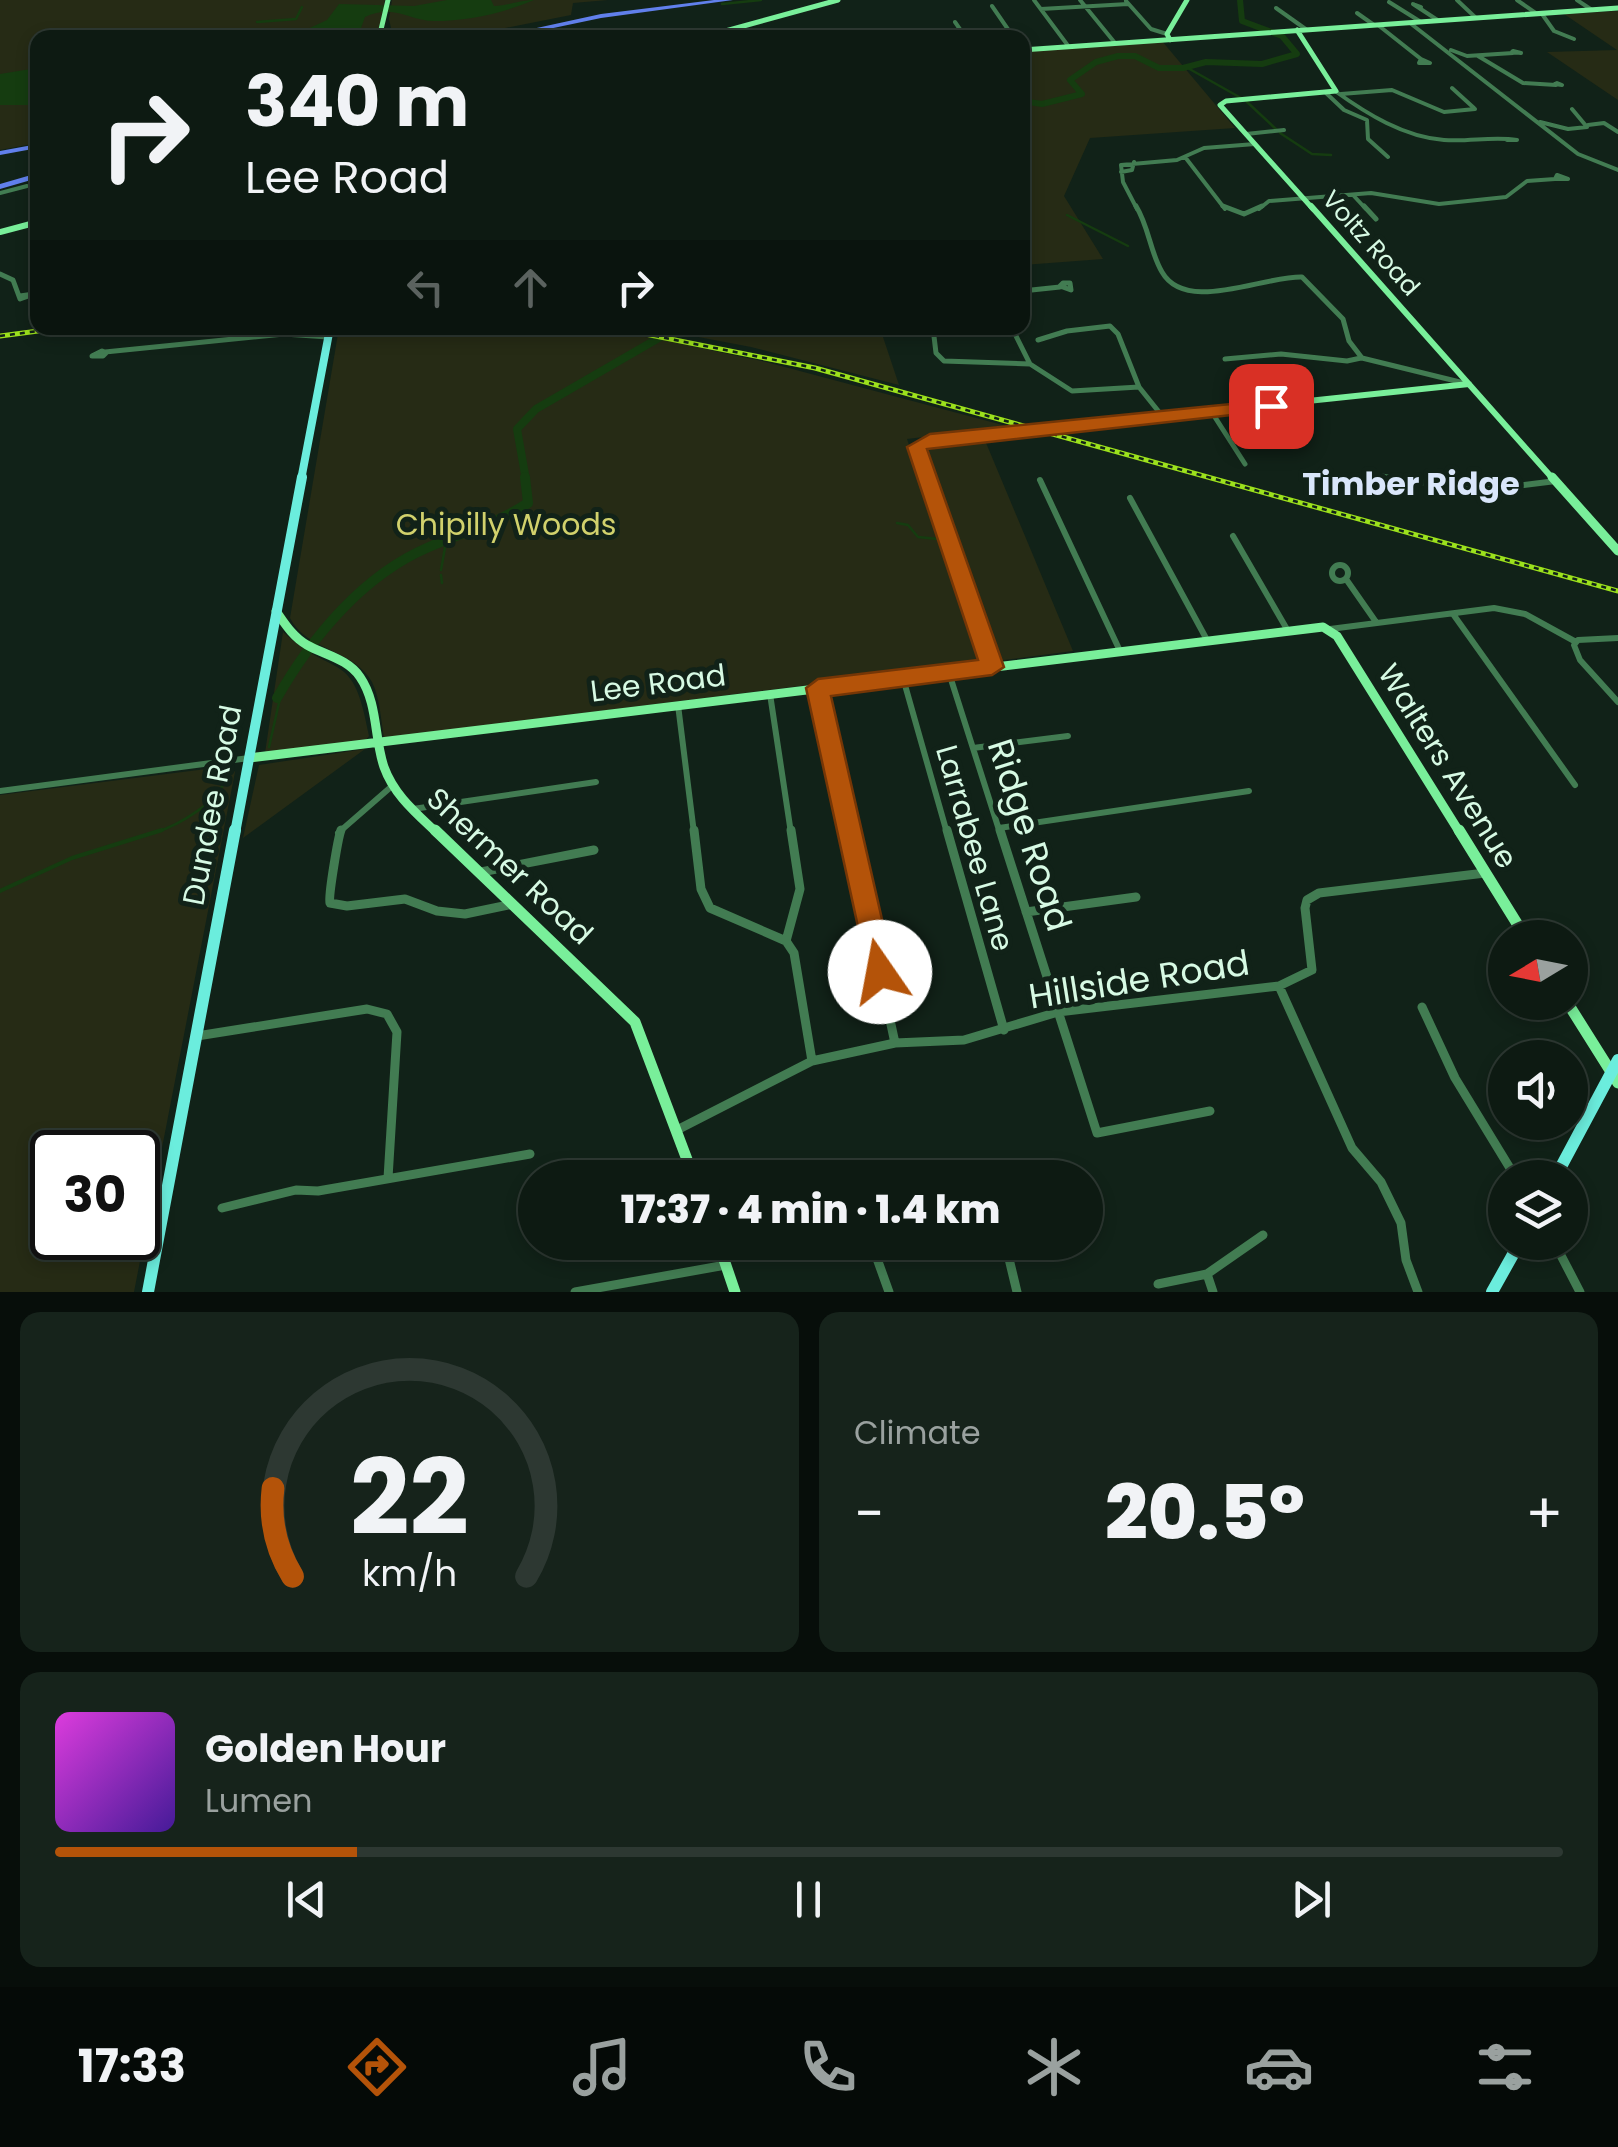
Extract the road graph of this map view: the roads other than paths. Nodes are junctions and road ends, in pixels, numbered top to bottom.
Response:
1 (698, 0) edge
2 (730, 0) edge
3 (838, 0) edge
4 (1034, 0) edge
5 (1080, 0) edge
6 (1187, 0) edge
7 (1517, 0) edge
8 (1577, 0) edge
9 (388, 1) edge
10 (1458, 1) edge
11 (1126, 2) edge
12 (1389, 2) edge
13 (992, 6) dead end
14 (1085, 6) junction
15 (1421, 7) dead end
16 (1276, 8) dead end
17 (1618, 8) edge
18 (1041, 10) junction
19 (1592, 10) junction
20 (1356, 13) dead end
21 (1540, 14) junction
22 (1476, 18) junction
23 (1439, 21) junction
24 (955, 22) dead end
25 (1416, 22) junction
26 (1376, 25) junction
27 (383, 30) edge
28 (516, 30) edge
29 (533, 30) edge
30 (729, 30) edge
31 (960, 30) edge
32 (1008, 30) edge
33 (1297, 30) junction
34 (1306, 30) junction
35 (1168, 37) junction
36 (1574, 39) dead end
37 (1115, 43) junction
38 (1069, 46) junction
39 (1030, 49) edge
40 (1513, 53) dead end
41 (1477, 55) junction
42 (1421, 60) dead end
43 (1556, 85) dead end
44 (1452, 88) dead end
45 (1334, 93) junction
46 (1572, 109) dead end
47 (1539, 122) junction
48 (1588, 125) junction
49 (1578, 129) junction
50 (1284, 130) dead end
51 (1618, 132) edge
52 (1246, 134) junction
53 (1591, 138) dead end
54 (1507, 140) dead end
55 (1255, 144) junction
56 (30, 147) edge
57 (0, 153) edge
58 (1185, 157) junction
59 (1388, 157) dead end
60 (1177, 160) junction
61 (1192, 166) junction
62 (1618, 170) edge
63 (30, 175) edge
64 (1555, 178) dead end
65 (0, 185) edge
66 (27, 186) dead end
67 (1352, 194) junction
68 (1304, 198) junction
69 (1376, 219) dead end
70 (30, 224) edge
71 (0, 232) edge
72 (0, 274) edge
73 (1060, 287) dead end
74 (1030, 290) edge
75 (20, 296) dead end
76 (274, 335) edge
77 (290, 335) edge
78 (316, 335) edge
79 (329, 335) edge
80 (934, 335) edge
81 (1016, 335) edge
82 (1038, 340) dead end
83 (105, 352) dead end
84 (1362, 358) junction
85 (1224, 359) dead end
86 (1030, 364) junction
87 (1468, 384) junction
88 (1139, 387) junction
89 (1211, 412) junction
90 (1162, 417) junction
91 (1246, 464) dead end
92 (1376, 475) dead end
93 (1040, 480) dead end
94 (1556, 481) junction
95 (1130, 498) dead end
96 (1233, 536) dead end
97 (1618, 551) edge
98 (1346, 579) dead end
99 (276, 611) junction
100 (1452, 614) junction
101 (1376, 622) junction
102 (1326, 628) junction
103 (1288, 631) junction
104 (1618, 638) edge
105 (1207, 640) junction
106 (1576, 642) junction
107 (1120, 651) junction
108 (992, 667) junction
109 (949, 672) junction
110 (903, 678) junction
111 (818, 688) junction
112 (770, 694) junction
113 (1618, 702) edge
114 (678, 705) junction
115 (1068, 736) dead end
116 (376, 742) junction
117 (973, 748) junction
118 (248, 758) junction
119 (596, 782) dead end
120 (1576, 785) dead end
121 (392, 786) junction
122 (0, 790) edge
123 (1249, 791) dead end
124 (414, 809) junction
125 (999, 828) junction
126 (594, 850) dead end
127 (479, 872) junction
128 (1485, 873) junction
129 (1136, 897) dead end
130 (514, 904) junction
131 (1026, 912) junction
132 (1515, 920) edge
133 (786, 940) junction
134 (1278, 986) junction
135 (1422, 1007) dead end
136 (1058, 1012) junction
137 (1580, 1020) edge
138 (1004, 1030) junction
139 (195, 1036) junction
140 (896, 1043) junction
141 (812, 1061) junction
142 (1616, 1072) edge
143 (1210, 1111) dead end
144 (677, 1130) junction
145 (530, 1154) dead end
146 (688, 1160) edge
147 (1505, 1160) edge
148 (1565, 1160) edge
149 (388, 1178) junction
150 (222, 1208) dead end
151 (1263, 1235) dead end
152 (724, 1260) edge
153 (877, 1260) edge
154 (1010, 1260) edge
155 (1510, 1260) edge
156 (1563, 1260) edge
157 (726, 1265) junction
158 (1207, 1274) junction
159 (1158, 1284) dead end
160 (148, 1292) edge
161 (575, 1292) edge
162 (735, 1292) edge
163 (889, 1292) edge
164 (1018, 1292) edge
165 (1213, 1292) edge
166 (1418, 1292) edge
167 (1492, 1292) edge
168 (1580, 1292) edge

1 - 28 highway
2 - 29 highway
3 - 30 street
4 - 18 street
5 - 14 street
6 - 35 street
7 - 21 street
8 - 19 street
9 - 27 street
10 - 22 street
11 - 14 street
11 - 35 street
12 - 25 street
13 - 32 street
14 - 18 street
14 - 37 street
15 - 23 street
16 - 34 street
17 - 19 street
18 - 38 street
19 - 21 street
20 - 26 street
21 - 22 street
21 - 36 street
22 - 23 street
23 - 25 street
24 - 31 street
25 - 26 street
25 - 41 street
25 - 47 street
26 - 34 street
26 - 42 street
33 - 34 street
33 - 35 street
33 - 45 street
35 - 37 street
37 - 38 street
38 - 39 street
40 - 41 street
41 - 43 street
44 - 45 street
45 - 52 street, Voltz Road
45 - 54 street
45 - 59 street
46 - 48 street
47 - 49 street
47 - 62 street
48 - 49 street
48 - 51 street
49 - 53 street
50 - 52 street
52 - 55 street, Voltz Road
55 - 58 street
55 - 68 street, Voltz Road
56 - 57 highway
58 - 60 street
58 - 61 street
60 - 61 street
60 - 84 street
61 - 68 street
63 - 65 highway
64 - 67 street
65 - 66 street
67 - 68 street
67 - 69 street
68 - 87 street, Voltz Road
70 - 71 street
72 - 75 street
73 - 74 street
76 - 83 street
77 - 78 street
79 - 99 main road, Dundee Road
80 - 86 street
81 - 86 street
82 - 88 street
84 - 85 street
84 - 87 street
86 - 88 street
87 - 89 street
87 - 94 street, Voltz Road
88 - 90 street
89 - 90 street
89 - 91 street
90 - 108 street, bridge
92 - 94 street
93 - 107 street
94 - 97 street, Voltz Road
95 - 105 street
96 - 103 street
98 - 101 street
99 - 116 street, Shermer Road
99 - 118 main road, Dundee Road
100 - 101 street, Lee Road
100 - 106 street, Lee Road
100 - 120 street
101 - 102 street, Lee Road
102 - 103 street, Lee Road
102 - 128 street, Walters Avenue
103 - 105 street, Lee Road
104 - 106 street
105 - 107 street, Lee Road
106 - 113 street
107 - 108 street, Lee Road
108 - 109 street, Lee Road
109 - 110 street, Lee Road
109 - 117 street, Ridge Road
110 - 111 street, Lee Road
110 - 138 street, Larrabee Lane
111 - 112 street, Lee Road
111 - 140 street
112 - 114 street, Lee Road
112 - 133 street
114 - 116 street, Lee Road
114 - 133 street
115 - 117 street
116 - 118 street, Lee Road
116 - 121 street, Shermer Road
117 - 125 street, Ridge Road
118 - 122 street, Lee Road
118 - 139 main road, Dundee Road
119 - 124 street
121 - 124 street, Shermer Road
121 - 130 street
123 - 125 street
124 - 127 street, Shermer Road
125 - 131 street, Ridge Road
126 - 127 street
127 - 130 street, Shermer Road
128 - 132 street, Walters Avenue
128 - 134 street, Hillside Road
129 - 131 street
130 - 144 street, Shermer Road
131 - 136 street, Ridge Road
133 - 141 street
134 - 136 street, Hillside Road
134 - 166 street
135 - 147 street
136 - 138 street, Hillside Road
136 - 143 street, Ridge Road
137 - 142 street
138 - 140 street, Hillside Road
139 - 149 street
139 - 160 main road, Dundee Road
140 - 141 street, Hillside Road
141 - 144 street, Hillside Road
142 - 148 main road
144 - 146 street, Shermer Road
145 - 149 street
149 - 150 street
151 - 158 street
152 - 157 main road
153 - 163 street
154 - 164 street
155 - 167 main road
156 - 168 street
157 - 161 street
157 - 162 main road
158 - 159 street
158 - 165 street

